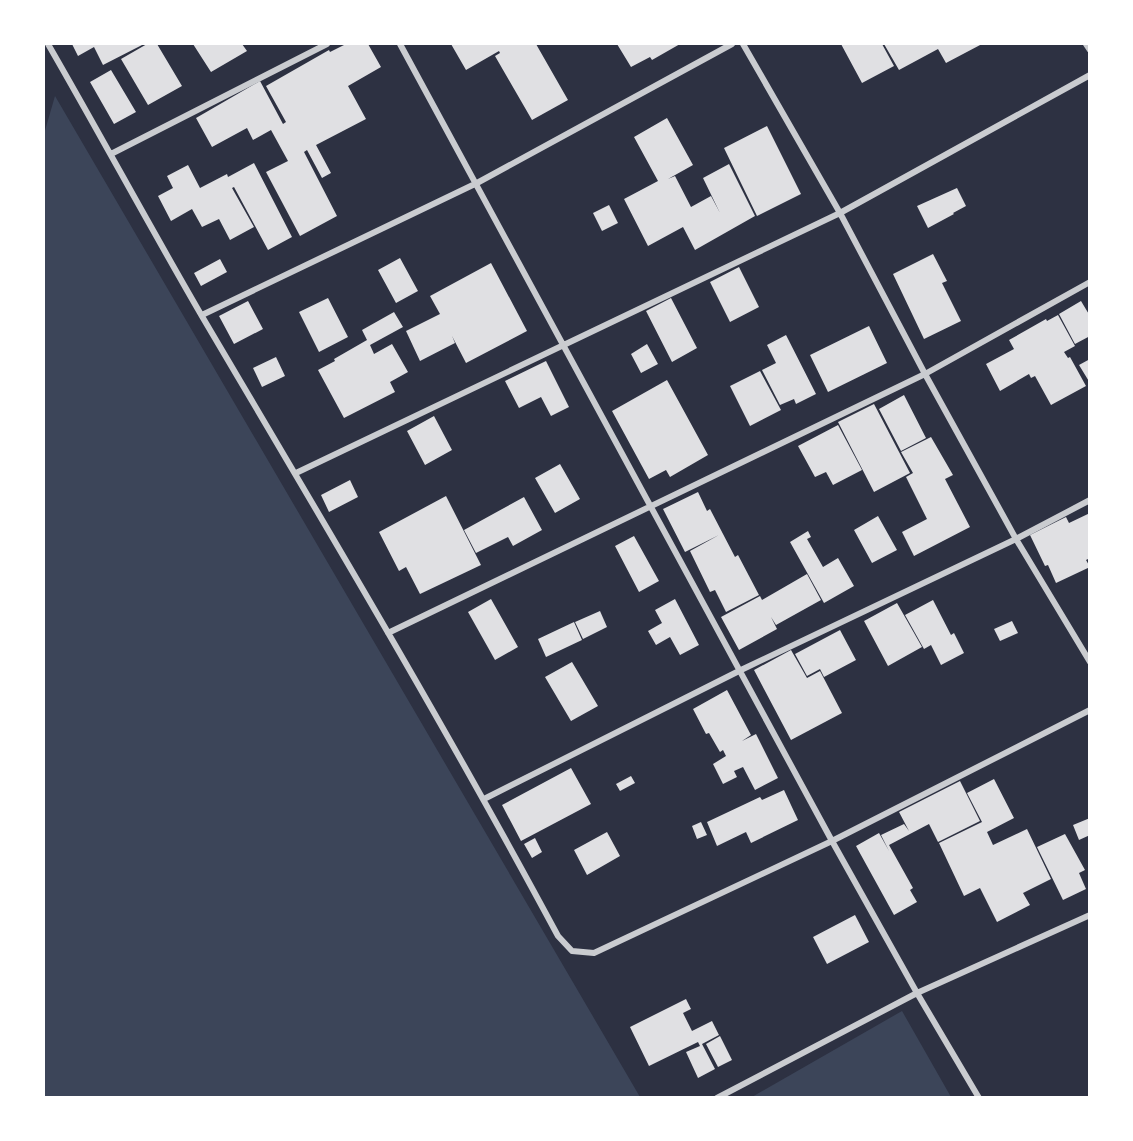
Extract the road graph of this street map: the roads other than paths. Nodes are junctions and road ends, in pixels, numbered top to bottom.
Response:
1 (48, 44) edge
2 (327, 44) edge
3 (400, 44) edge
4 (732, 44) edge
5 (743, 44) edge
6 (1086, 44) edge
7 (1089, 50) edge
8 (1089, 75) edge
9 (111, 154) junction
10 (477, 183) junction
11 (840, 213) junction
12 (1089, 282) edge
13 (202, 315) junction
14 (564, 345) junction
15 (925, 374) junction
16 (296, 474) junction
17 (1089, 500) edge
18 (652, 505) junction
19 (1016, 539) junction
20 (388, 633) junction
21 (1089, 662) edge
22 (741, 670) junction
23 (1089, 710) edge
24 (484, 799) junction
25 (832, 841) junction
26 (1089, 915) edge
27 (917, 993) junction
28 (717, 1098) edge
29 (979, 1098) edge

1 - 9 street
2 - 9 street
3 - 10 street
4 - 10 street
5 - 11 street
6 - 7 street
8 - 11 street
9 - 13 street
10 - 13 street
10 - 14 street
11 - 14 street
11 - 15 street
12 - 15 street
13 - 16 street
14 - 16 street
14 - 18 street
15 - 18 street
15 - 19 street
16 - 20 street
17 - 19 street
18 - 20 street
18 - 22 street
19 - 21 street
19 - 22 street
20 - 24 street
22 - 24 street
22 - 25 street
23 - 25 street
24 - 25 street
25 - 27 street
26 - 27 street
27 - 28 street
27 - 29 street

